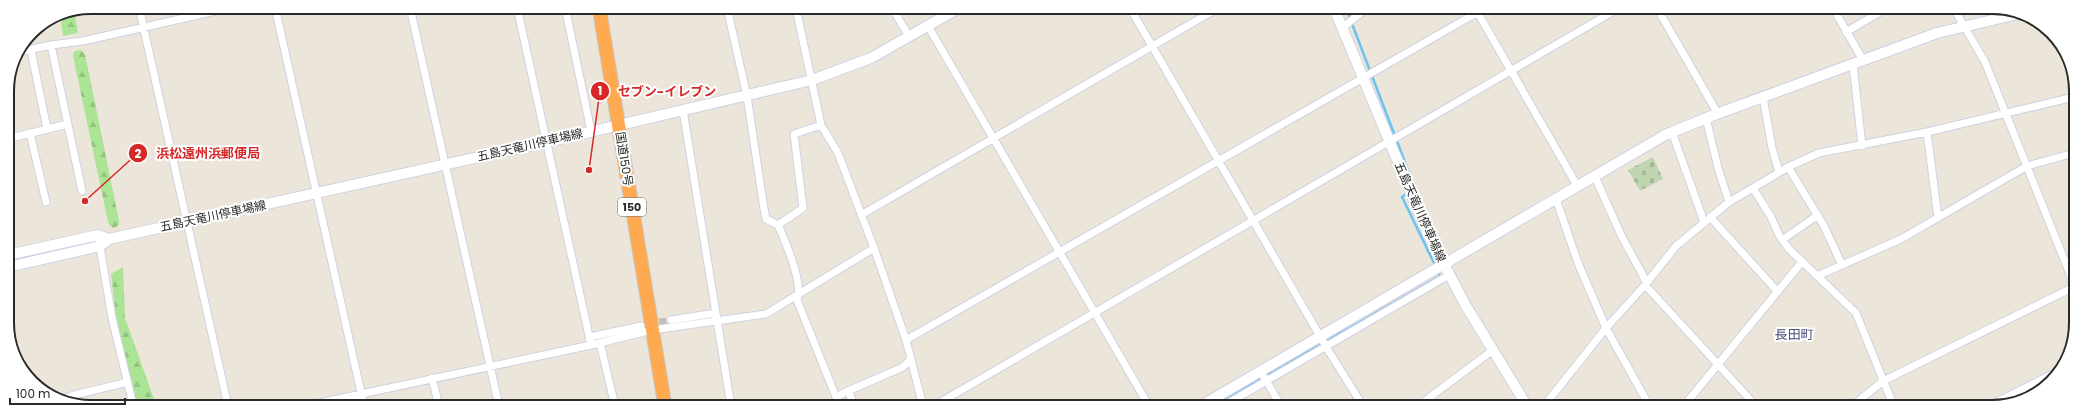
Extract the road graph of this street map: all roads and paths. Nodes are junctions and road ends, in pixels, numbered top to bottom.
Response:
1 (141, 14) edge
2 (202, 14) edge
3 (277, 14) edge
4 (412, 14) edge
5 (519, 14) edge
6 (567, 14) edge
7 (600, 14) edge
8 (728, 14) edge
9 (797, 14) edge
10 (896, 14) edge
11 (949, 14) edge
12 (1133, 14) edge
13 (1208, 14) edge
14 (1336, 14) edge
15 (1360, 14) edge
16 (1469, 14) edge
17 (1478, 14) edge
18 (1609, 14) edge
19 (1660, 14) edge
20 (1836, 14) edge
21 (1877, 14) edge
22 (1957, 14) edge
23 (2008, 16) edge
24 (928, 26) junction
25 (1964, 26) junction
26 (144, 27) junction
27 (1342, 28) junction
28 (1846, 32) junction
29 (909, 36) junction
30 (51, 45) junction
31 (1152, 46) junction
32 (31, 50) junction
33 (25, 51) edge
34 (1863, 60) junction
35 (1853, 64) junction
36 (1511, 71) junction
37 (1363, 78) junction
38 (812, 80) junction
39 (747, 96) junction
40 (1763, 97) junction
41 (2069, 98) edge
42 (683, 110) junction
43 (2007, 112) junction
44 (1718, 114) junction
45 (1706, 118) junction
46 (68, 124) junction
47 (618, 124) junction
48 (821, 125) junction
49 (47, 129) junction
50 (592, 131) junction
51 (1672, 132) junction
52 (1927, 132) junction
53 (30, 133) junction
54 (14, 137) edge
55 (994, 138) junction
56 (547, 142) junction
57 (1389, 142) junction
58 (1862, 146) junction
59 (2069, 154) edge
60 (1218, 160) junction
61 (446, 164) junction
62 (2027, 166) junction
63 (1788, 167) junction
64 (1779, 172) junction
65 (1595, 177) junction
66 (1578, 187) junction
67 (1753, 188) junction
68 (82, 191) dead end
69 (316, 194) junction
70 (1556, 199) junction
71 (46, 202) dead end
72 (1729, 202) junction
73 (861, 215) junction
74 (1818, 216) junction
75 (1938, 218) junction
76 (1254, 220) junction
77 (1707, 220) junction
78 (188, 222) junction
79 (778, 225) junction
80 (98, 235) junction
81 (109, 239) junction
82 (1782, 240) junction
83 (100, 246) junction
84 (874, 248) junction
85 (1060, 251) junction
86 (14, 254) edge
87 (1802, 263) junction
88 (1842, 265) junction
89 (14, 266) edge
90 (1444, 266) junction
91 (2069, 272) edge
92 (1449, 275) junction
93 (1817, 276) junction
94 (1646, 284) junction
95 (2069, 288) edge
96 (1778, 292) junction
97 (799, 295) junction
98 (1094, 312) junction
99 (716, 313) junction
100 (670, 320) tunnel mouth
101 (717, 322) junction
102 (647, 328) junction
103 (1606, 328) junction
104 (1321, 336) junction
105 (590, 337) junction
106 (906, 340) junction
107 (600, 343) junction
108 (591, 345) junction
109 (1326, 346) junction
110 (1492, 350) junction
111 (911, 359) junction
112 (1718, 366) junction
113 (490, 367) junction
114 (1264, 376) junction
115 (432, 378) junction
116 (2045, 378) edge
117 (1883, 381) junction
118 (128, 382) junction
119 (848, 391) junction
120 (361, 394) junction
121 (70, 397) edge
122 (2004, 399) edge
123 (132, 400) edge
124 (227, 400) edge
125 (333, 400) edge
126 (362, 400) edge
127 (438, 400) edge
128 (498, 400) edge
129 (614, 400) edge
130 (662, 400) edge
131 (730, 400) edge
132 (852, 400) edge
133 (921, 400) edge
134 (944, 400) edge
135 (1146, 400) edge
136 (1214, 400) edge
137 (1230, 400) edge
138 (1278, 400) edge
139 (1359, 400) edge
140 (1426, 400) edge
141 (1523, 400) edge
142 (1549, 400) edge
143 (1646, 400) edge
144 (1689, 400) edge
145 (1750, 400) edge
146 (1860, 400) edge
147 (1891, 400) edge

1 - 26 street
2 - 26 street
3 - 69 street
4 - 61 street
5 - 56 street
6 - 50 street
7 - 47 highway, 国道150号 / 150
8 - 39 street
9 - 38 street
10 - 29 street
11 - 24 main road, 五島天竜川停車場線
12 - 31 street
13 - 31 street
14 - 27 main road, 五島天竜川停車場線
15 - 27 street
16 - 37 street
17 - 36 street
18 - 36 street
19 - 44 street
20 - 28 street
21 - 28 street
22 - 25 street
23 - 25 main road
24 - 29 main road, 五島天竜川停車場線
24 - 55 street
25 - 34 main road
25 - 43 street
26 - 30 street
26 - 78 street
27 - 37 main road, 五島天竜川停車場線
28 - 34 street
29 - 38 main road, 五島天竜川停車場線
30 - 32 street
30 - 46 street
31 - 55 street
31 - 60 street
32 - 33 street
32 - 49 street
34 - 35 main road
35 - 40 main road
35 - 58 street
36 - 57 street
36 - 66 street
37 - 57 main road, 五島天竜川停車場線
37 - 60 street
38 - 39 main road, 五島天竜川停車場線
38 - 48 street
39 - 42 main road, 五島天竜川停車場線
39 - 79 street
40 - 44 main road
40 - 64 street
41 - 43 street
42 - 47 main road, 五島天竜川停車場線
42 - 99 street
43 - 52 street
43 - 62 street
44 - 45 main road
45 - 51 main road
45 - 72 street
46 - 49 street
46 - 68 street
47 - 50 main road, 五島天竜川停車場線
47 - 102 highway, 国道150号 / 150
48 - 73 street
48 - 79 street
49 - 53 street
50 - 56 main road, 五島天竜川停車場線
51 - 65 main road
51 - 77 street
52 - 58 street
52 - 75 street
53 - 54 street
53 - 71 street
55 - 73 street
55 - 85 street
56 - 61 main road, 五島天竜川停車場線
56 - 105 street
57 - 76 street
57 - 90 main road, 五島天竜川停車場線
58 - 63 street
59 - 62 street
60 - 76 street
60 - 85 street
61 - 69 main road, 五島天竜川停車場線
61 - 113 street
62 - 75 street
62 - 91 street
63 - 64 street
63 - 74 street
64 - 67 street
65 - 66 main road
65 - 94 street
66 - 70 main road
67 - 72 street
67 - 82 street
69 - 78 main road, 五島天竜川停車場線
69 - 120 street
70 - 90 main road
70 - 103 street
72 - 77 street
73 - 84 street
74 - 82 street
74 - 88 street
75 - 88 street
76 - 98 street
76 - 104 street
77 - 94 street
77 - 96 street
78 - 81 main road, 五島天竜川停車場線
78 - 124 street
79 - 97 street
80 - 81 main road
80 - 83 street
80 - 86 main road
81 - 83 main road, 五島天竜川停車場線
82 - 87 street
83 - 89 main road, 五島天竜川停車場線
83 - 118 street
84 - 97 street
84 - 106 street
85 - 98 street
85 - 106 street
87 - 93 street
87 - 96 street
88 - 93 street
90 - 92 main road, 五島天竜川停車場線
90 - 104 main road
92 - 109 street
92 - 110 main road, 五島天竜川停車場線
93 - 117 street
94 - 103 street
94 - 112 street
95 - 117 street
96 - 112 street
97 - 101 street
97 - 119 street
98 - 134 street
98 - 135 street
99 - 100 street
99 - 101 street
101 - 102 street
101 - 131 street
102 - 105 street
102 - 107 street
102 - 130 highway, 国道150号 / 150
103 - 142 street
103 - 143 street
104 - 109 street
104 - 114 main road
105 - 108 street
106 - 111 street
107 - 108 street
107 - 129 street
108 - 113 street
109 - 114 street
109 - 139 street
110 - 140 street
110 - 141 main road, 五島天竜川停車場線
111 - 119 street
111 - 133 street
112 - 144 street
112 - 145 street
113 - 115 street
113 - 128 street
114 - 136 main road
114 - 137 street
114 - 138 street
115 - 120 street
115 - 127 street
116 - 122 street
117 - 146 street
117 - 147 street
118 - 121 street
118 - 123 street
119 - 132 street
120 - 125 street
120 - 126 street

